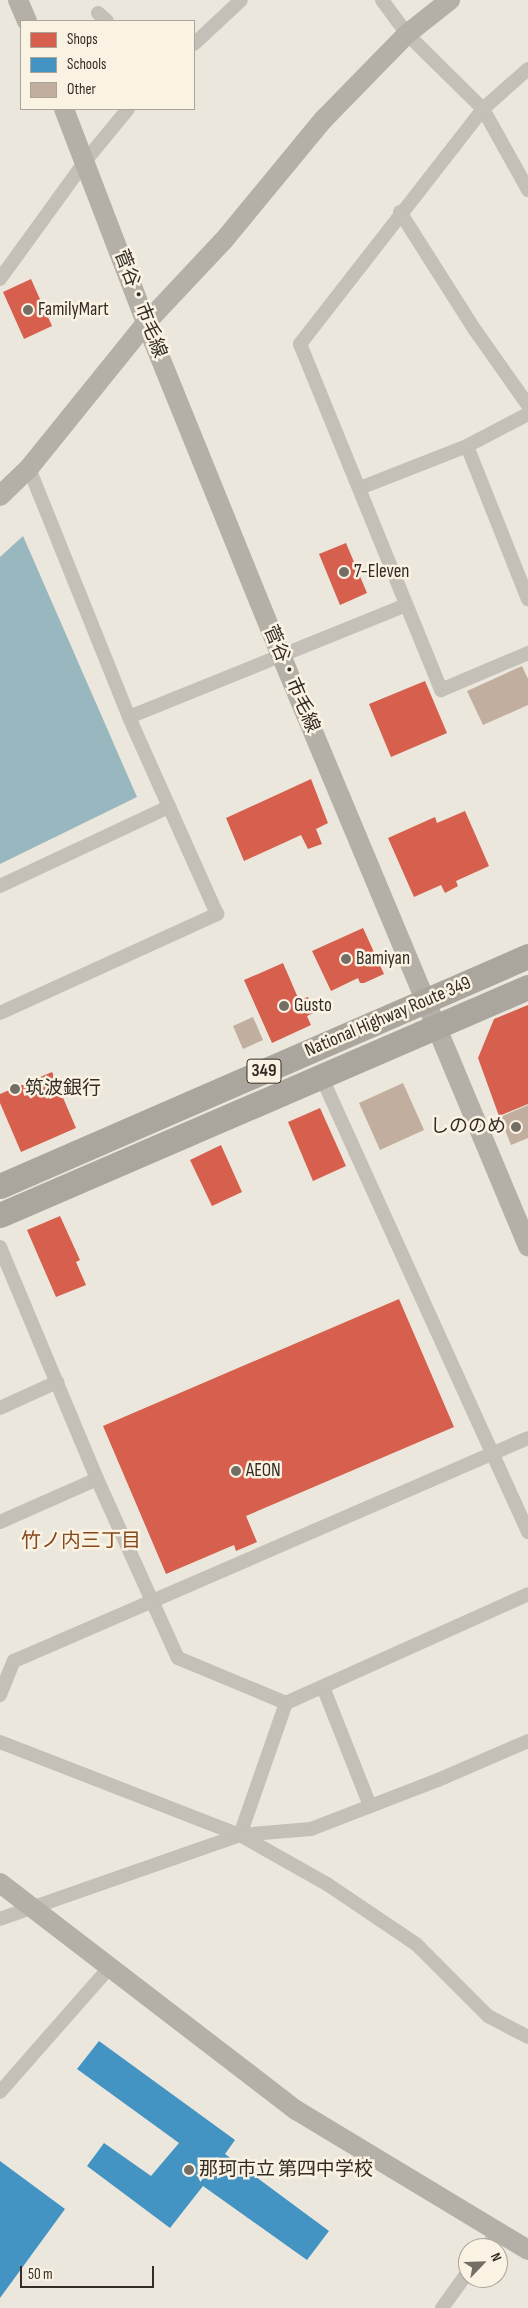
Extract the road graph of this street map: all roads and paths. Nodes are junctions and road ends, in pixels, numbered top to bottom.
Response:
1 (18, 0) edge
2 (241, 0) edge
3 (382, 0) edge
4 (450, 0) edge
5 (27, 20) edge
6 (407, 34) junction
7 (195, 43) edge
8 (528, 69) edge
9 (483, 109) junction
10 (64, 110) edge
11 (127, 110) edge
12 (86, 160) junction
13 (528, 190) edge
14 (400, 212) junction
15 (0, 279) edge
16 (146, 322) junction
17 (528, 405) edge
18 (528, 414) edge
19 (467, 446) junction
20 (29, 468) junction
21 (360, 488) junction
22 (0, 496) edge
23 (528, 599) edge
24 (406, 604) junction
25 (528, 652) edge
26 (281, 655) junction
27 (128, 717) junction
28 (169, 808) junction
29 (0, 886) edge
30 (528, 956) edge
31 (528, 987) edge
32 (426, 1001) junction
33 (0, 1013) edge
34 (437, 1028) junction
35 (321, 1076) junction
36 (0, 1186) edge
37 (0, 1215) edge
38 (0, 1246) edge
39 (528, 1246) edge
40 (58, 1382) junction
41 (0, 1408) edge
42 (528, 1438) edge
43 (494, 1453) junction
44 (97, 1479) junction
45 (0, 1522) edge
46 (528, 1532) edge
47 (528, 1594) edge
48 (152, 1602) junction
49 (323, 1687) junction
50 (0, 1695) edge
51 (286, 1703) junction
52 (528, 1741) edge
53 (0, 1742) edge
54 (370, 1806) junction
55 (240, 1835) junction
56 (0, 1883) edge
57 (30, 1908) junction
58 (0, 1919) edge
59 (108, 1969) junction
60 (528, 2037) edge
61 (0, 2092) edge
62 (498, 2231) junction
63 (493, 2238) edge
64 (528, 2250) edge
65 (458, 2286) edge
66 (442, 2308) edge

1 - 5 street
2 - 7 street
3 - 6 street
4 - 6 street
6 - 9 street
6 - 16 street
8 - 9 street
9 - 13 street
9 - 14 street
10 - 12 street, 菅谷・市毛線
11 - 12 street
12 - 15 street
12 - 16 street, 菅谷・市毛線
14 - 17 street
14 - 21 street
16 - 20 street
16 - 26 street, 菅谷・市毛線
18 - 19 street
19 - 21 street
19 - 23 street
20 - 22 street
20 - 27 street
21 - 24 street
24 - 25 street
24 - 26 street
26 - 27 street
26 - 32 street, 菅谷・市毛線
27 - 28 street
28 - 29 street
28 - 33 street
30 - 32 highway, National Highway Route 349 / 349
31 - 34 highway, National Highway Route 349 / 349
32 - 34 street, 菅谷・市毛線
32 - 36 highway, National Highway Route 349 / 349
34 - 35 highway, National Highway Route 349 / 349
34 - 39 street, 菅谷・市毛線
35 - 37 highway, National Highway Route 349 / 349
35 - 43 street
38 - 40 street
40 - 41 street
40 - 44 street
42 - 43 street
43 - 46 street
43 - 48 street
44 - 45 street
44 - 48 street
47 - 49 street
48 - 50 street
48 - 51 street
49 - 51 street
49 - 54 street
51 - 55 street
52 - 54 street
53 - 55 street
54 - 55 street
55 - 57 street
55 - 60 street
56 - 57 street
57 - 58 street
57 - 59 street
59 - 61 street
59 - 62 street
62 - 63 street
62 - 64 street
65 - 66 street

